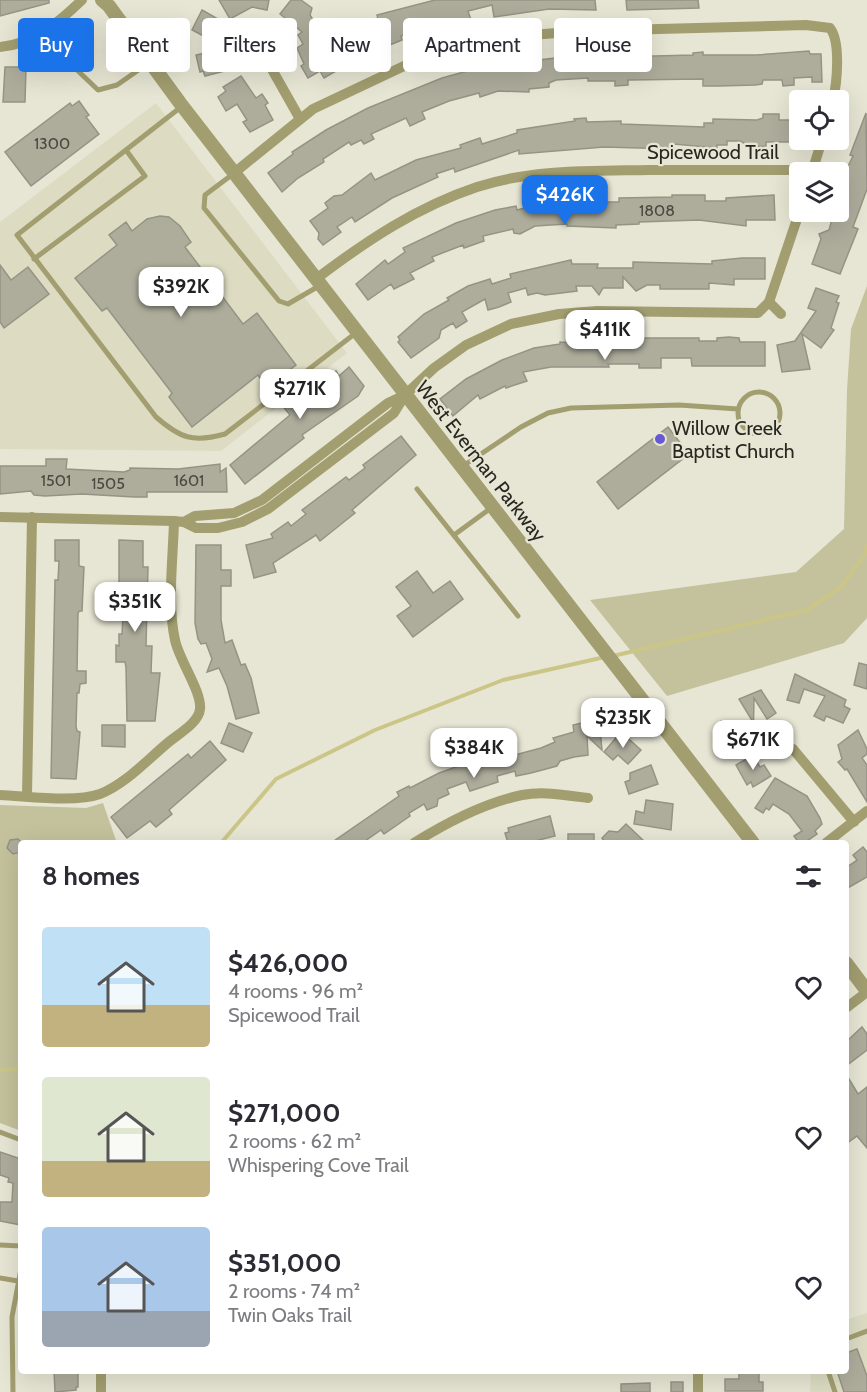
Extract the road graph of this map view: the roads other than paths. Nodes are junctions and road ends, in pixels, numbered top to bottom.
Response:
1 (82, 0) edge
2 (102, 0) edge
3 (63, 18) edge
4 (118, 18) edge
5 (18, 43) edge
6 (0, 46) edge
7 (79, 72) edge
8 (136, 72) edge
9 (157, 72) edge
10 (273, 72) edge
11 (835, 90) edge
12 (181, 105) junction
13 (300, 119) junction
14 (126, 150) junction
15 (789, 171) edge
16 (234, 173) junction
17 (796, 222) edge
18 (34, 259) junction
19 (318, 282) junction
20 (770, 302) junction
21 (781, 314) dead end
22 (357, 332) junction
23 (405, 395) junction
24 (738, 409) junction
25 (357, 427) junction
26 (365, 436) junction
27 (462, 467) junction
28 (417, 489) dead end
29 (281, 492) junction
30 (492, 507) junction
31 (0, 517) edge
32 (32, 517) junction
33 (179, 522) junction
34 (454, 535) junction
35 (518, 616) dead end
36 (793, 749) dead end
37 (0, 795) edge
38 (27, 796) junction
39 (588, 798) dead end
40 (867, 812) edge
41 (854, 822) junction
42 (420, 840) edge
43 (751, 840) edge
44 (830, 840) edge
45 (849, 967) edge
46 (867, 991) edge
47 (849, 1006) edge
48 (0, 1132) edge
49 (18, 1139) edge
50 (0, 1245) edge
51 (18, 1246) edge
52 (0, 1278) edge
53 (18, 1281) joint
54 (867, 1331) edge
55 (849, 1338) edge
56 (101, 1374) edge
57 (698, 1374) edge
58 (829, 1374) edge
59 (12, 1392) edge
60 (101, 1392) edge
61 (698, 1392) edge
62 (835, 1392) edge

1 - 3 street
2 - 4 street, West Everman Parkway
5 - 6 street
7 - 8 lane
9 - 12 street, West Everman Parkway
10 - 13 street
11 - 13 street
12 - 14 lane
12 - 16 street, West Everman Parkway
13 - 16 street
14 - 18 lane
14 - 18 lane
15 - 19 street, Spicewood Trail
16 - 19 street, West Everman Parkway
16 - 19 lane
17 - 20 street
18 - 22 lane
19 - 22 street, West Everman Parkway
20 - 21 street
20 - 23 street
22 - 23 street, West Everman Parkway
23 - 25 street
23 - 26 street
23 - 27 street, West Everman Parkway
24 - 24 lane
24 - 27 lane
25 - 26 street
25 - 29 street
26 - 29 street
27 - 30 street, West Everman Parkway
28 - 34 lane
29 - 33 street
30 - 34 lane
30 - 43 street, West Everman Parkway
31 - 32 street
32 - 33 street
32 - 38 street
33 - 38 street
34 - 35 lane
36 - 41 street
37 - 38 street
39 - 42 street
40 - 41 street
41 - 44 street
45 - 46 street
46 - 47 street
48 - 49 lane
50 - 51 lane
52 - 53 lane
53 - 59 lane
54 - 55 lane
56 - 60 street
57 - 61 street
58 - 62 lane

